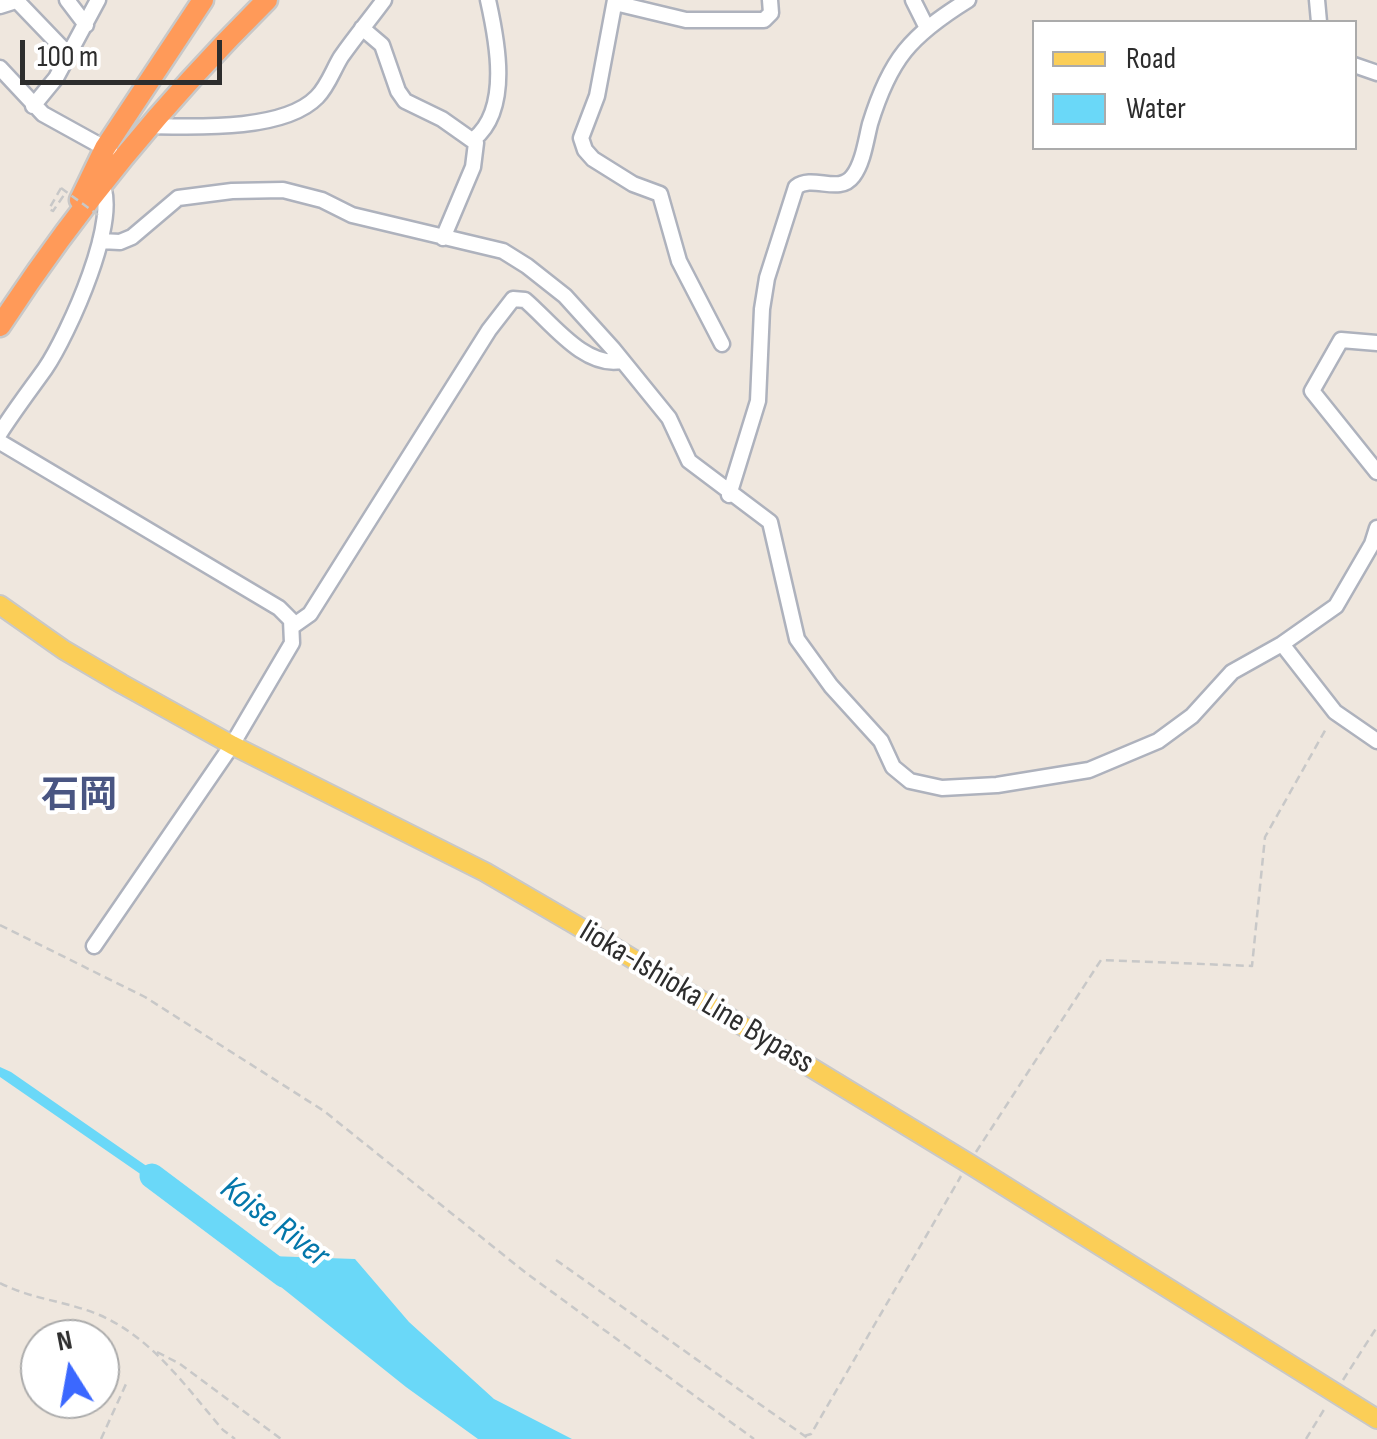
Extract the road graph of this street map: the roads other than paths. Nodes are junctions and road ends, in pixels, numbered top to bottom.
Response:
1 (67, 0) edge
2 (98, 0) edge
3 (202, 0) edge
4 (267, 0) edge
5 (384, 0) edge
6 (488, 0) edge
7 (770, 0) edge
8 (914, 0) edge
9 (968, 0) edge
10 (18, 1) edge
11 (615, 1) edge
12 (0, 6) edge
13 (86, 24) junction
14 (926, 26) junction
15 (362, 28) junction
16 (68, 55) junction
17 (0, 68) edge
18 (34, 106) junction
19 (150, 126) junction
20 (474, 138) junction
21 (120, 151) junction
22 (97, 178) junction
23 (443, 238) junction
24 (100, 241) junction
25 (0, 326) edge
26 (1377, 343) edge
27 (722, 344) dead end
28 (621, 361) junction
29 (0, 433) edge
30 (0, 442) edge
31 (1377, 472) edge
32 (730, 494) junction
33 (1377, 528) edge
34 (0, 604) edge
35 (293, 626) junction
36 (1282, 644) junction
37 (1377, 740) edge
38 (232, 745) junction
39 (94, 946) dead end
40 (1377, 1419) edge

1 - 13 street
2 - 13 street
3 - 21 highway
4 - 19 highway
5 - 15 street
6 - 20 street
7 - 11 street
8 - 14 street
9 - 14 street
10 - 12 street
10 - 16 street
11 - 27 street
13 - 16 street
14 - 32 street
15 - 19 street
15 - 20 street
16 - 18 street
17 - 18 street
18 - 21 street
19 - 21 highway
20 - 23 street
21 - 22 highway
22 - 24 street
22 - 25 highway
23 - 24 street
23 - 28 street
24 - 29 street
26 - 31 street
28 - 32 street
28 - 35 street
30 - 35 street
32 - 36 street
33 - 36 street
34 - 38 main road, Iioka-Ishioka Line Bypass
35 - 38 street
36 - 37 street
38 - 39 street
38 - 40 main road, Iioka-Ishioka Line Bypass

